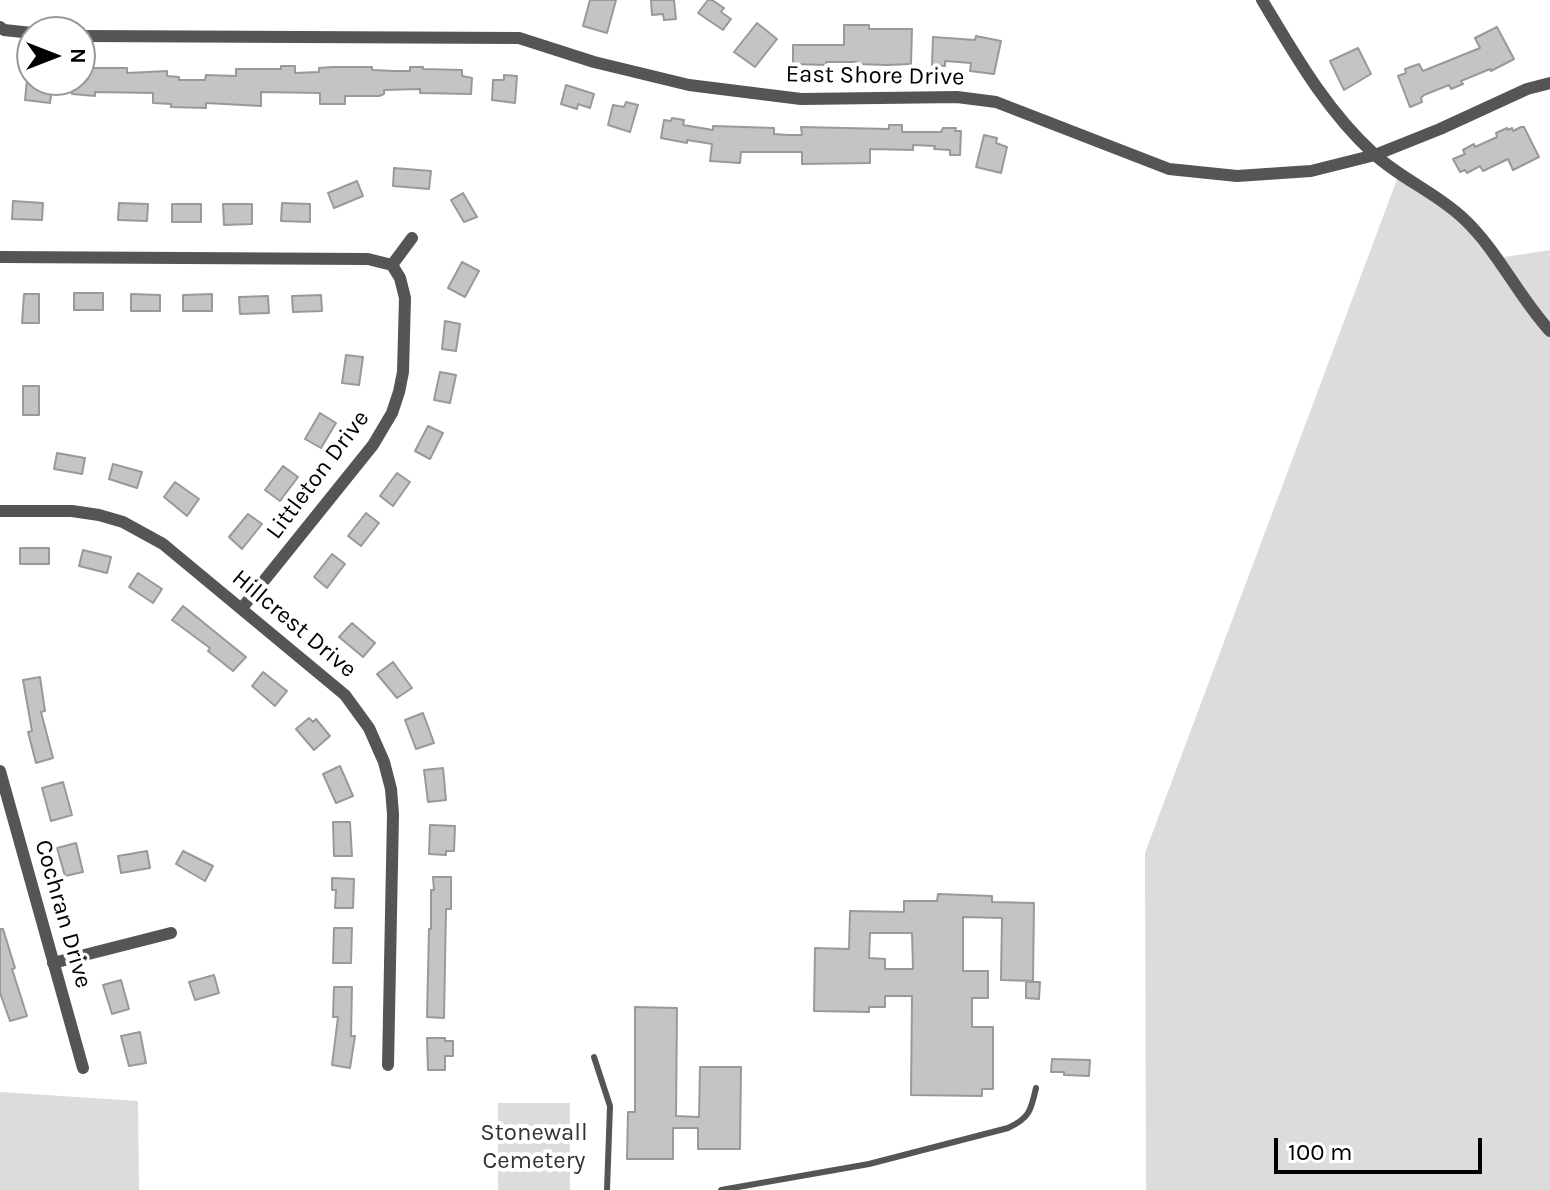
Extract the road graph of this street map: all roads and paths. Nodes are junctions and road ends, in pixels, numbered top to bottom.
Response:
1 (1262, 0) edge
2 (96, 36) edge
3 (1550, 83) edge
4 (1375, 155) junction
5 (412, 238) dead end
6 (0, 257) edge
7 (392, 265) junction
8 (1550, 331) edge
9 (0, 511) edge
10 (242, 608) junction
11 (0, 771) edge
12 (171, 933) dead end
13 (53, 963) junction
14 (594, 1057) dead end
15 (388, 1065) dead end
16 (83, 1068) dead end
17 (1036, 1088) dead end
18 (607, 1190) edge
19 (721, 1190) edge

1 - 4 street
2 - 4 street, East Shore Drive
3 - 4 street, East Shore Drive
4 - 8 street
5 - 7 street
6 - 7 street
7 - 10 street, Littleton Drive
9 - 10 street, Hillcrest Drive
10 - 15 street, Hillcrest Drive
11 - 13 street, Cochran Drive
12 - 13 street
13 - 16 street, Cochran Drive
14 - 18 lane
17 - 19 lane

